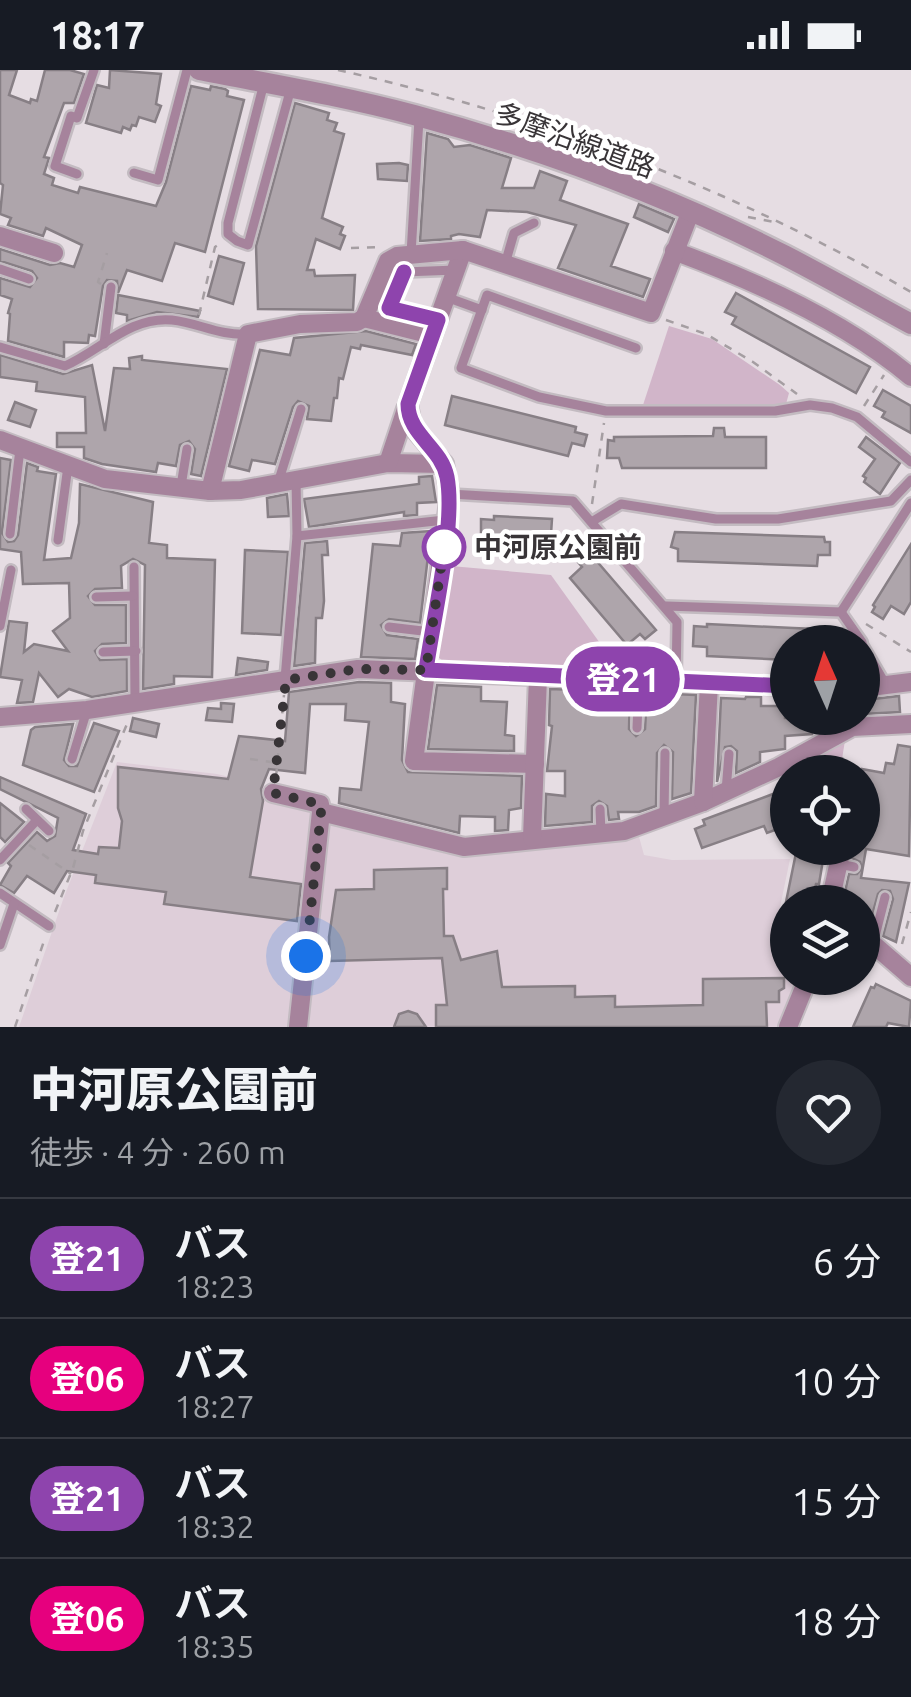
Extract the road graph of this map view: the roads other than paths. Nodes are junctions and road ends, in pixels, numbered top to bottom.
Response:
1 (94, 70) edge
2 (187, 70) edge
3 (198, 70) edge
4 (264, 83) junction
5 (291, 88) junction
6 (420, 117) junction
7 (134, 173) dead end
8 (77, 174) dead end
9 (690, 213) junction
10 (534, 223) dead end
11 (0, 236) edge
12 (51, 245) dead end
13 (463, 250) junction
14 (674, 251) junction
15 (411, 254) junction
16 (505, 264) junction
17 (0, 269) edge
18 (456, 270) junction
19 (29, 279) dead end
20 (111, 288) road end
21 (446, 297) junction
22 (482, 310) junction
23 (364, 318) junction
24 (911, 324) edge
25 (435, 328) junction
26 (248, 334) junction
27 (104, 344) junction
28 (0, 347) edge
29 (636, 348) dead end
30 (911, 376) edge
31 (408, 404) junction
32 (301, 409) dead end
33 (0, 440) edge
34 (20, 449) junction
35 (187, 449) dead end
36 (911, 462) edge
37 (388, 463) junction
38 (444, 464) junction
39 (68, 466) junction
40 (911, 480) edge
41 (287, 481) junction
42 (180, 489) junction
43 (210, 491) junction
44 (450, 494) junction
45 (911, 503) edge
46 (590, 518) junction
47 (448, 520) junction
48 (10, 534) dead end
49 (297, 536) junction
50 (58, 540) dead end
51 (134, 566) dead end
52 (11, 570) dead end
53 (134, 596) junction
54 (96, 597) dead end
55 (666, 606) junction
56 (843, 614) junction
57 (850, 625) edge
58 (0, 626) edge
59 (389, 626) dead end
60 (431, 632) junction
61 (136, 651) junction
62 (103, 652) dead end
63 (426, 670) junction
64 (880, 676) edge
65 (538, 677) junction
66 (286, 680) junction
67 (639, 680) junction
68 (676, 681) junction
69 (911, 682) edge
70 (708, 683) junction
71 (770, 685) edge
72 (880, 687) edge
73 (886, 687) junction
74 (135, 703) junction
75 (87, 710) junction
76 (0, 717) edge
77 (911, 724) edge
78 (637, 728) dead end
79 (665, 754) dead end
80 (729, 754) dead end
81 (72, 759) dead end
82 (536, 764) junction
83 (726, 792) junction
84 (273, 793) road end
85 (703, 802) junction
86 (600, 809) dead end
87 (26, 810) dead end
88 (321, 812) junction
89 (664, 816) junction
90 (37, 820) junction
91 (49, 832) dead end
92 (601, 833) junction
93 (532, 838) junction
94 (0, 860) edge
95 (0, 893) edge
96 (885, 897) dead end
97 (14, 904) junction
98 (880, 911) edge
99 (50, 926) road end
100 (0, 945) edge
101 (880, 952) edge
102 (911, 977) edge
103 (801, 995) edge
104 (298, 1027) edge
105 (788, 1027) edge

1 - 8 lane
2 - 7 lane
3 - 4 street, 多摩沿線道路
4 - 5 street, 多摩沿線道路
4 - 5 lane
5 - 6 street, 多摩沿線道路
6 - 9 street, 多摩沿線道路
6 - 15 lane
9 - 14 street
9 - 24 street, 多摩沿線道路
10 - 16 lane
11 - 12 street
13 - 15 street
13 - 16 street
13 - 18 street
14 - 16 street
14 - 30 street
15 - 23 street
17 - 19 lane
18 - 21 street
18 - 25 lane
20 - 27 lane
21 - 22 lane
21 - 25 street
22 - 29 lane
22 - 36 lane
23 - 25 street
23 - 26 street
25 - 31 street
26 - 27 lane
26 - 43 street
27 - 28 lane
31 - 37 street
31 - 38 street
32 - 41 lane
33 - 34 street
34 - 39 street
34 - 48 lane
35 - 42 lane
37 - 38 street
37 - 41 street
38 - 44 street
39 - 42 street
39 - 50 lane
40 - 46 lane
41 - 43 street
41 - 49 lane
42 - 43 street
44 - 46 lane
44 - 47 street
45 - 56 lane
46 - 55 lane
47 - 49 lane
47 - 60 street
49 - 66 lane
51 - 53 lane
52 - 58 lane
53 - 54 lane
53 - 61 lane
55 - 56 lane
55 - 68 lane
56 - 57 lane
59 - 60 lane
60 - 63 street
61 - 62 lane
61 - 74 lane
63 - 65 street
63 - 66 street
63 - 82 street
64 - 73 lane
65 - 67 street
65 - 82 street
66 - 74 street
67 - 68 street
67 - 78 lane
68 - 70 street
69 - 73 street
70 - 71 street
70 - 85 street
72 - 73 street
74 - 75 street
75 - 76 street
75 - 81 lane
77 - 83 street
79 - 89 lane
80 - 83 lane
82 - 93 street
83 - 85 street
84 - 88 street
85 - 89 street
86 - 92 lane
87 - 90 lane
88 - 93 street
88 - 104 street
89 - 92 street
90 - 91 lane
90 - 94 lane
92 - 93 street
95 - 97 lane
96 - 98 lane
97 - 99 lane
97 - 100 lane
101 - 102 street
103 - 105 street

